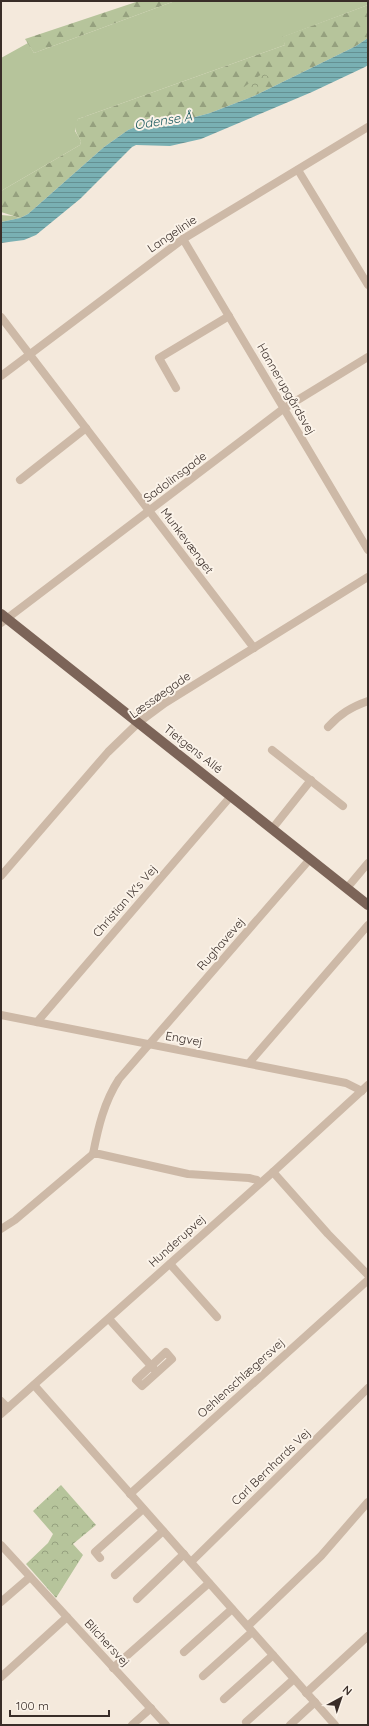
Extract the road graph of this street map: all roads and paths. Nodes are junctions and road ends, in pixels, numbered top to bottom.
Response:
1 (368, 127) edge
2 (298, 170) junction
3 (183, 239) junction
4 (368, 286) edge
5 (229, 316) junction
6 (1, 317) edge
7 (30, 354) junction
8 (368, 357) edge
9 (1, 376) edge
10 (176, 388) dead end
11 (283, 408) junction
12 (86, 428) junction
13 (20, 480) dead end
14 (149, 511) junction
15 (368, 550) edge
16 (368, 577) edge
17 (3, 618) edge
18 (254, 648) junction
19 (368, 701) edge
20 (138, 723) junction
21 (328, 727) dead end
22 (272, 750) dead end
23 (311, 780) junction
24 (231, 796) junction
25 (343, 806) dead end
26 (272, 829) junction
27 (310, 859) junction
28 (368, 862) edge
29 (1, 876) edge
30 (347, 888) junction
31 (368, 905) edge
32 (368, 925) edge
33 (1, 1015) edge
34 (37, 1022) junction
35 (149, 1044) junction
36 (249, 1063) junction
37 (368, 1085) edge
38 (362, 1091) junction
39 (93, 1154) junction
40 (273, 1172) junction
41 (260, 1183) junction
42 (1, 1229) edge
43 (170, 1264) junction
44 (368, 1276) edge
45 (368, 1280) edge
46 (217, 1317) dead end
47 (109, 1319) junction
48 (151, 1366) junction
49 (157, 1373) junction
50 (34, 1385) junction
51 (368, 1388) edge
52 (1, 1401) edge
53 (8, 1408) junction
54 (1, 1414) edge
55 (130, 1494) junction
56 (368, 1502) edge
57 (143, 1508) junction
58 (163, 1531) junction
59 (2, 1549) edge
60 (184, 1554) junction
61 (100, 1558) dead end
62 (191, 1562) junction
63 (115, 1575) dead end
64 (30, 1577) junction
65 (209, 1583) junction
66 (137, 1599) dead end
67 (1, 1602) edge
68 (232, 1609) junction
69 (67, 1617) junction
70 (250, 1629) junction
71 (368, 1636) edge
72 (184, 1652) dead end
73 (273, 1656) junction
74 (114, 1668) junction
75 (203, 1676) dead end
76 (1, 1677) edge
77 (294, 1679) junction
78 (306, 1692) junction
79 (224, 1699) dead end
80 (315, 1702) junction
81 (151, 1708) junction
82 (246, 1722) dead end
83 (132, 1725) edge
84 (166, 1725) edge
85 (290, 1725) edge
86 (335, 1725) edge

1 - 2 street, Langelinie
2 - 3 street, Langelinie
2 - 4 street
3 - 5 street, Hannerupgårdsvej
3 - 7 street, Langelinie
5 - 10 street
5 - 11 street, Hannerupgårdsvej
6 - 7 street, Munkevænget
7 - 9 street, Langelinie
7 - 12 street, Munkevænget
8 - 11 street, Sadolinsgade
11 - 14 street, Sadolinsgade
11 - 15 street, Hannerupgårdsvej
12 - 13 street
12 - 14 street, Munkevænget
14 - 17 street, Sadolinsgade
14 - 18 street, Munkevænget
16 - 18 street, Læssøegade
17 - 20 main road, Tietgens Allé
18 - 20 street, Læssøegade
19 - 21 street
20 - 24 main road, Tietgens Allé
20 - 29 street, Læssøegade
22 - 23 street
23 - 25 street
23 - 26 street
24 - 26 main road, Tietgens Allé
24 - 34 street, Christian IX's Vej
26 - 27 main road, Tietgens Allé
27 - 30 main road, Tietgens Allé
27 - 35 street, Rughavevej
28 - 30 street
30 - 31 main road, Tietgens Allé
32 - 36 street
33 - 34 street, Engvej
34 - 35 street, Engvej
35 - 36 street, Engvej
35 - 39 street, Rughavevej
36 - 38 street, Engvej
37 - 38 street, Hunderupvej
38 - 40 street, Hunderupvej
39 - 41 street
39 - 42 street
40 - 41 street, Hunderupvej
40 - 44 street
41 - 43 street, Hunderupvej
43 - 46 street
43 - 47 street, Hunderupvej
45 - 55 street, Oehlenschlægersvej
47 - 48 street
47 - 50 street, Hunderupvej
48 - 49 street
48 - 49 street
48 - 49 street
50 - 53 street, Hunderupvej
50 - 55 street
51 - 62 street, Carl Bernhards Vej
52 - 53 street
53 - 54 street, Hunderupvej
55 - 57 street
56 - 70 street
57 - 58 street
57 - 61 street
58 - 60 street
58 - 63 street
59 - 64 street, Blichersvej
60 - 62 street
60 - 66 street
62 - 65 street
64 - 67 street
64 - 69 street, Blichersvej
65 - 68 street
65 - 74 street
68 - 70 street
68 - 72 street
69 - 74 street, Blichersvej
69 - 76 street
70 - 73 street
70 - 75 street
71 - 78 street
73 - 77 street
73 - 79 street
74 - 81 street, Blichersvej
77 - 78 street
77 - 82 street
78 - 80 street
80 - 85 street
80 - 86 street
81 - 83 street
81 - 84 street, Blichersvej

